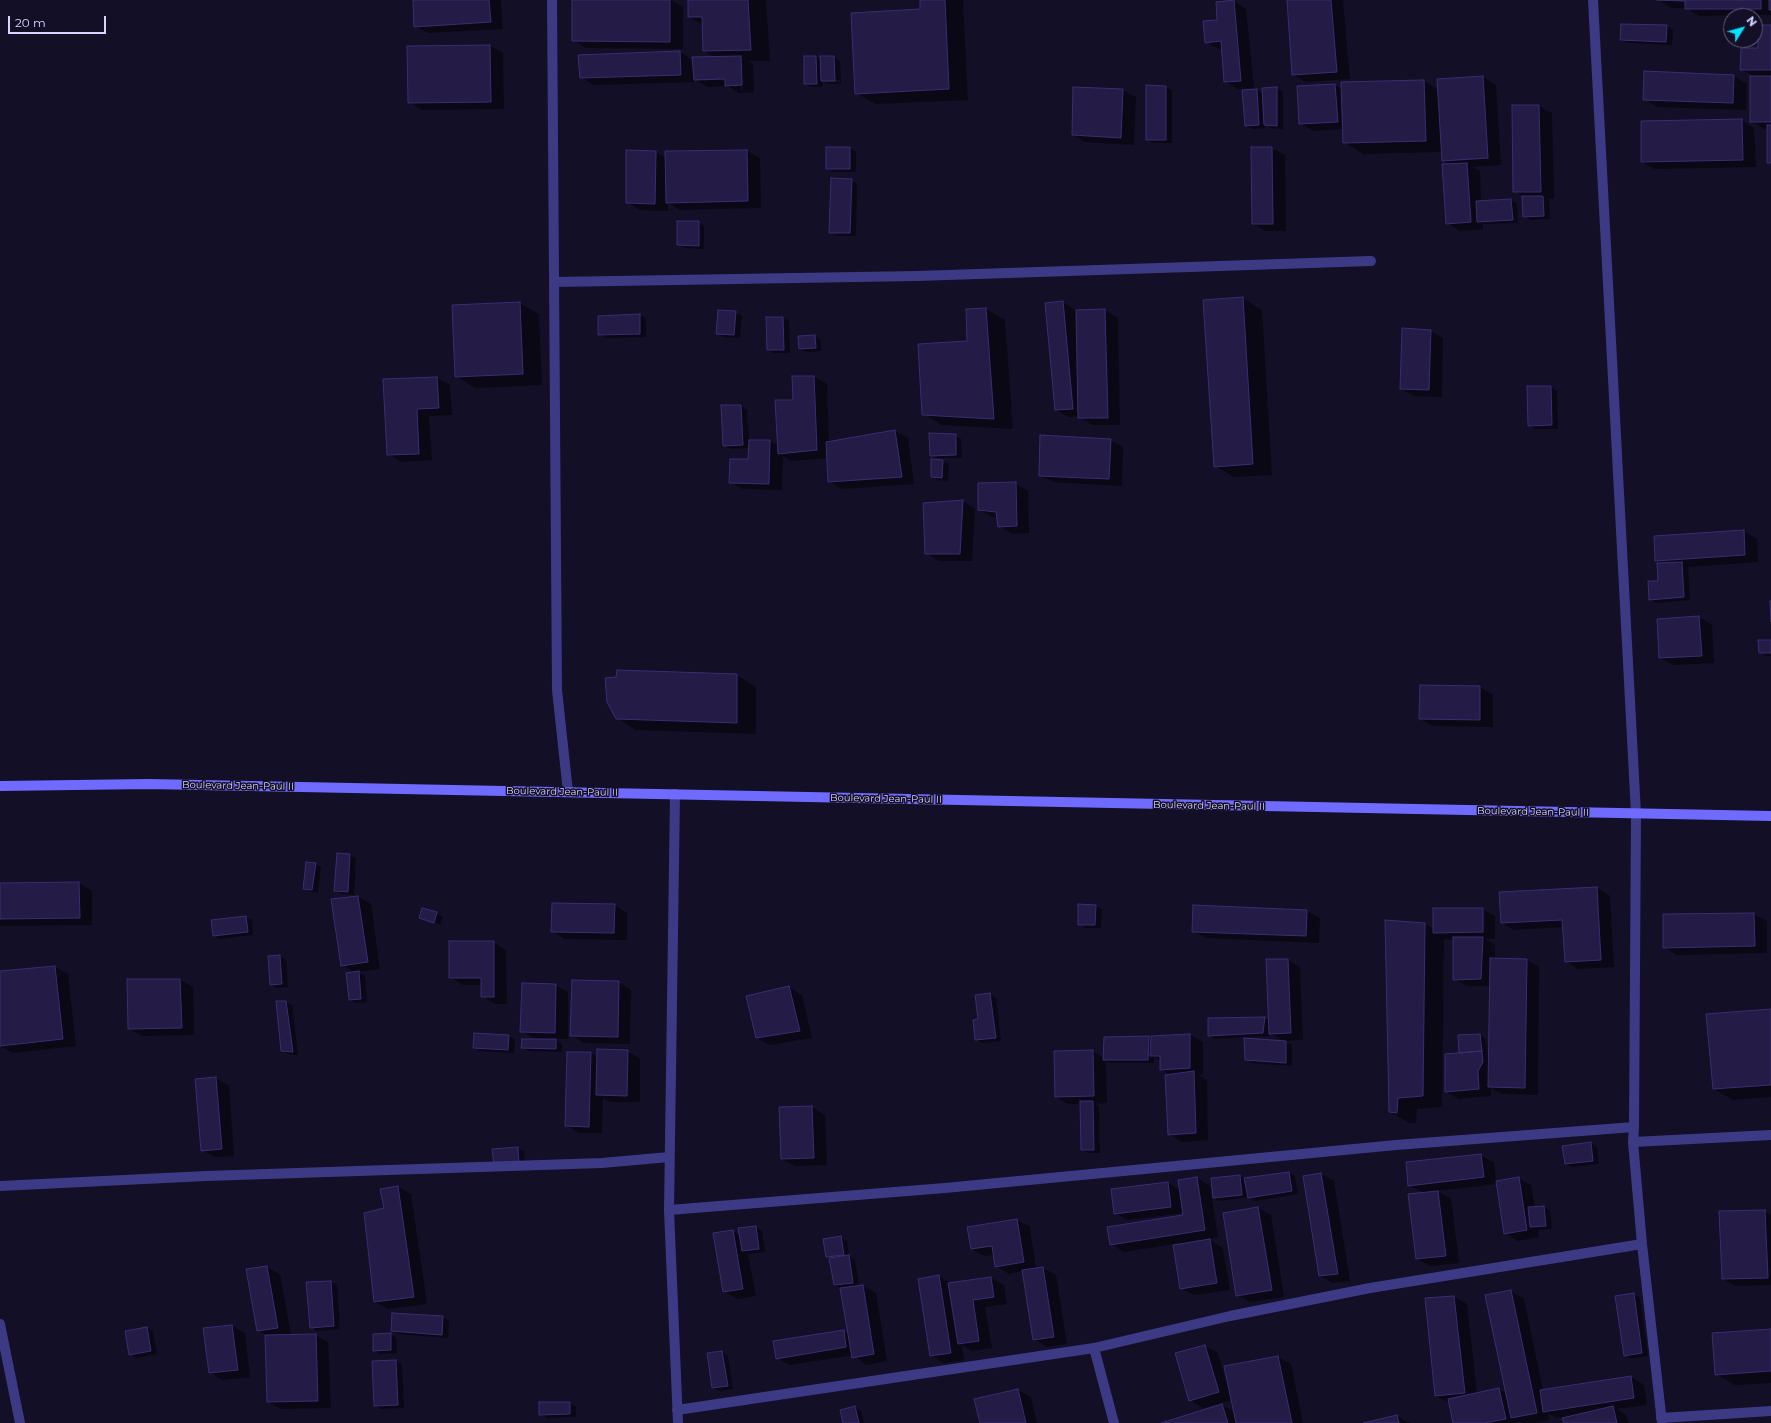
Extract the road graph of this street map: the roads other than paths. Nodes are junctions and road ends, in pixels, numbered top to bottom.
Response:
1 (552, 0) edge
2 (1593, 0) edge
3 (1371, 261) dead end
4 (554, 282) junction
5 (0, 786) edge
6 (568, 792) junction
7 (675, 794) junction
8 (1636, 814) junction
9 (1771, 816) edge
10 (1634, 1128) junction
11 (1771, 1135) edge
12 (1633, 1142) junction
13 (669, 1157) junction
14 (0, 1186) edge
15 (669, 1210) junction
16 (1642, 1244) junction
17 (0, 1324) edge
18 (1094, 1348) junction
19 (677, 1410) junction
20 (1771, 1411) edge
21 (1662, 1421) edge
22 (20, 1423) edge
23 (678, 1423) edge
24 (1114, 1423) edge

1 - 4 street
2 - 8 street
3 - 4 street
4 - 6 street
5 - 6 main road, Boulevard Jean-Paul II
6 - 7 main road, Boulevard Jean-Paul II
7 - 8 main road, Boulevard Jean-Paul II
7 - 13 street
8 - 9 main road, Boulevard Jean-Paul II
8 - 10 street
10 - 12 street
10 - 15 street
11 - 12 street
12 - 16 street
13 - 14 street
13 - 15 street
15 - 19 street
16 - 18 street
16 - 21 street
17 - 22 street
18 - 19 street
18 - 24 street
19 - 23 street
20 - 21 street

